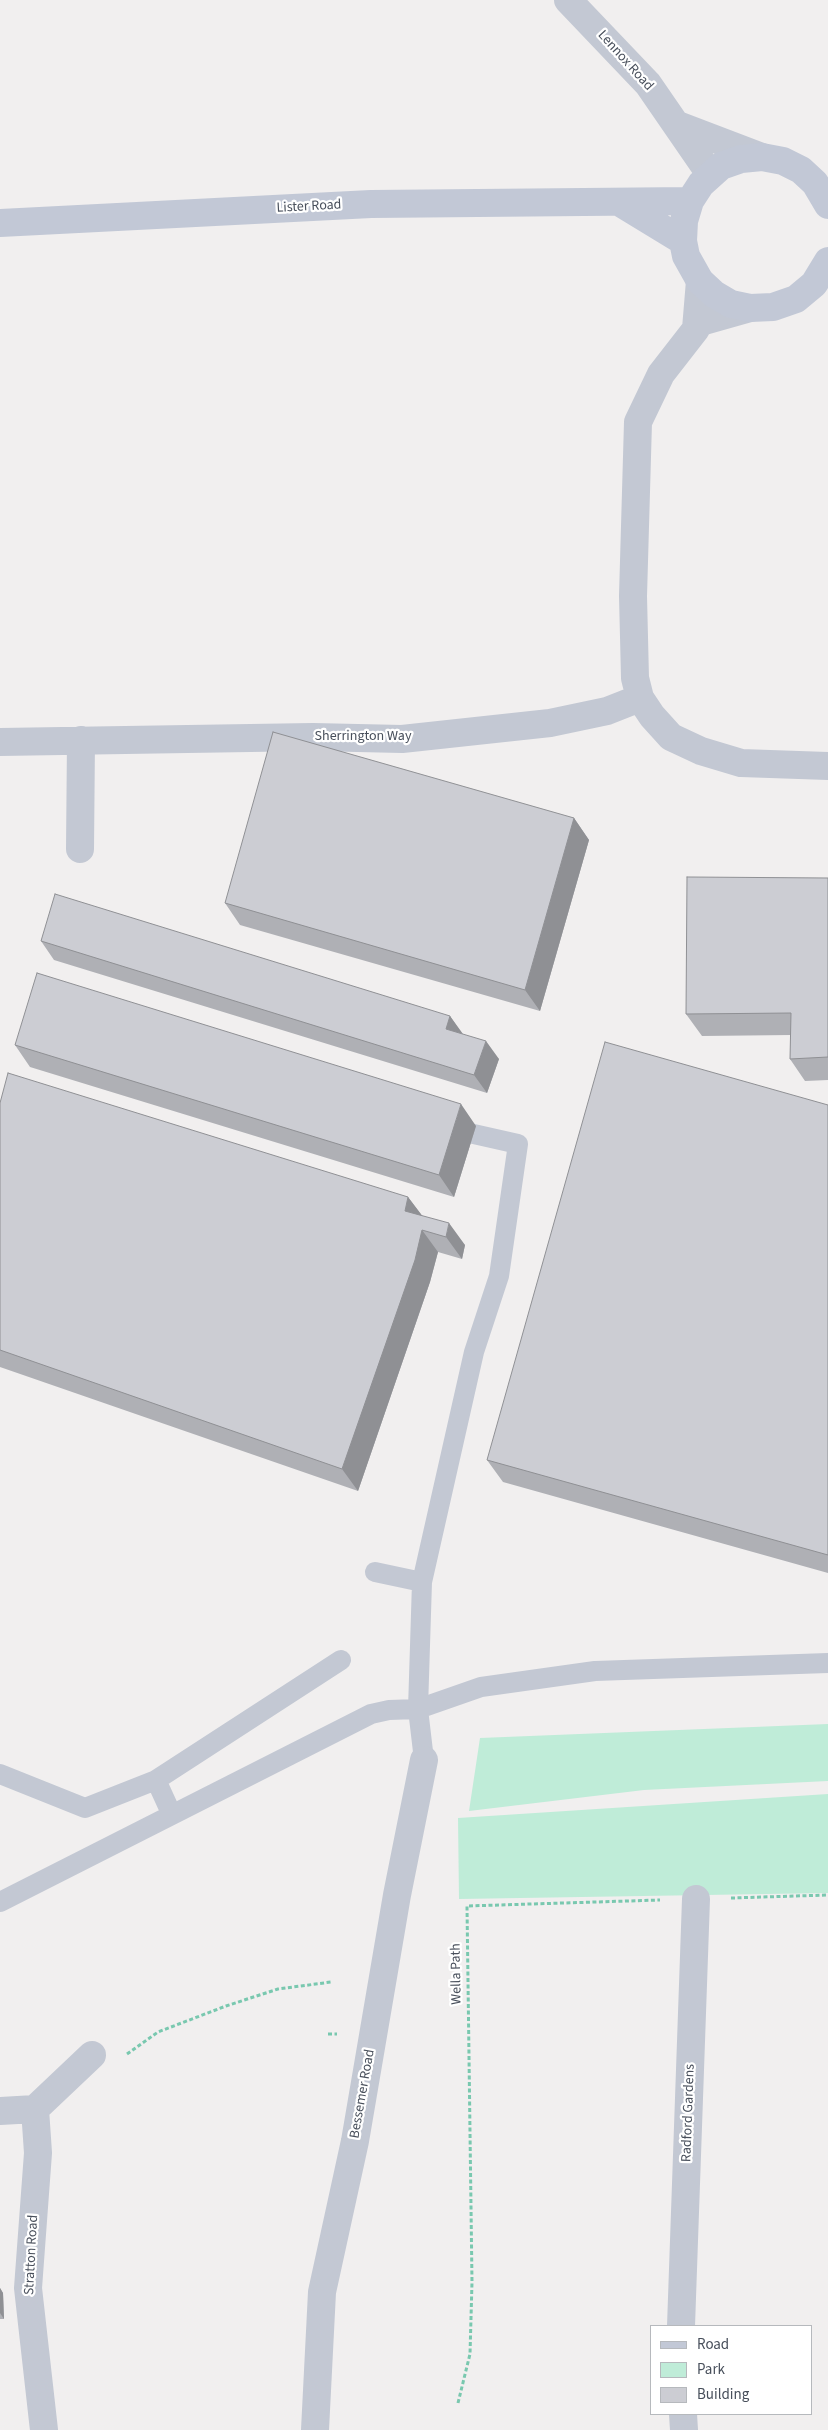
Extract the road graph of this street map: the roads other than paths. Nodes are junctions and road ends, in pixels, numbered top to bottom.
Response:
1 (568, 0) edge
2 (678, 125) junction
3 (762, 157) junction
4 (710, 174) junction
5 (690, 201) junction
6 (827, 201) edge
7 (619, 202) junction
8 (0, 222) edge
9 (683, 241) junction
10 (828, 264) edge
11 (700, 281) junction
12 (750, 308) junction
13 (697, 324) junction
14 (640, 698) junction
15 (81, 740) junction
16 (0, 742) edge
17 (828, 766) edge
18 (80, 849) dead end
19 (430, 1123) edge
20 (375, 1572) dead end
21 (422, 1582) junction
22 (341, 1660) dead end
23 (828, 1663) edge
24 (418, 1709) junction
25 (424, 1760) joint
26 (0, 1774) edge
27 (156, 1780) junction
28 (172, 1815) junction
29 (696, 1899) road end
30 (0, 1902) edge
31 (92, 2055) dead end
32 (35, 2109) junction
33 (0, 2111) edge
34 (681, 2325) edge
35 (683, 2415) edge
36 (44, 2430) edge
37 (315, 2430) edge
38 (684, 2430) edge

1 - 2 street, Lennox Road
2 - 3 street
2 - 4 street, Lennox Road
3 - 4 street
3 - 6 street
4 - 5 street
5 - 7 street, Lister Road
5 - 9 street
7 - 8 street, Lister Road
7 - 9 street
9 - 11 street
10 - 12 street
11 - 12 street
11 - 13 street
12 - 13 street
13 - 14 street
14 - 15 street, Sherrington Way
14 - 17 street
15 - 16 street, Sherrington Way
15 - 18 street
19 - 21 lane
20 - 21 lane
21 - 24 lane
22 - 27 lane
23 - 24 lane
24 - 25 lane
24 - 28 lane
25 - 37 street, Bessemer Road
26 - 27 lane
27 - 28 lane
28 - 30 lane
29 - 34 street, Radford Gardens
31 - 32 street
32 - 33 street
32 - 36 street, Stratton Road
35 - 38 street

